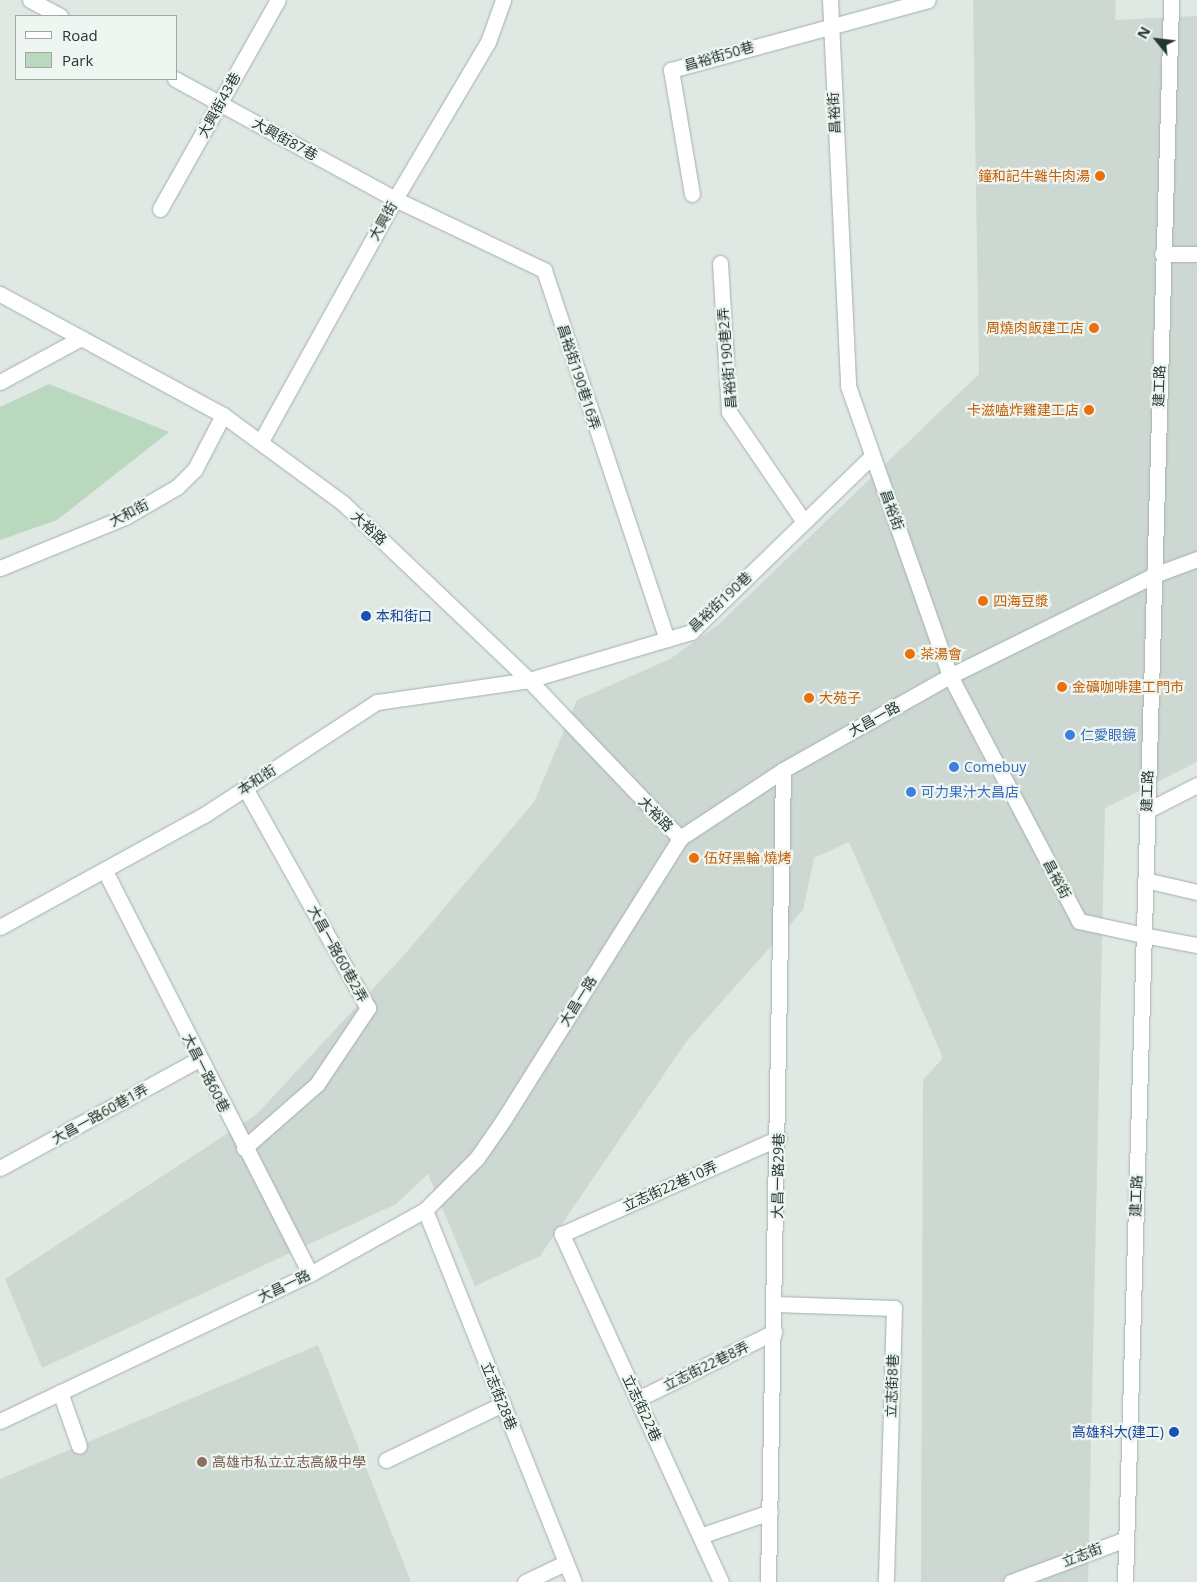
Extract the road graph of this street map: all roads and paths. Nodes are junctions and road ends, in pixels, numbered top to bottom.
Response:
1 (30, 0) edge
2 (278, 0) edge
3 (503, 0) edge
4 (830, 0) edge
5 (928, 0) edge
6 (1171, 0) edge
7 (58, 15) edge
8 (830, 25) junction
9 (177, 80) edge
10 (220, 103) junction
11 (692, 194) dead end
12 (395, 199) junction
13 (160, 209) dead end
14 (1162, 254) junction
15 (1197, 254) edge
16 (720, 263) dead end
17 (0, 294) edge
18 (81, 338) junction
19 (0, 382) edge
20 (223, 415) junction
21 (262, 441) junction
22 (872, 456) junction
23 (804, 522) junction
24 (1197, 559) edge
25 (0, 568) edge
26 (1154, 575) junction
27 (667, 639) junction
28 (950, 676) junction
29 (529, 680) junction
30 (783, 770) junction
31 (1197, 785) edge
32 (245, 788) junction
33 (1146, 811) junction
34 (680, 838) junction
35 (105, 871) junction
36 (1144, 880) junction
37 (1197, 892) edge
38 (0, 927) edge
39 (1143, 935) junction
40 (1197, 944) edge
41 (199, 1059) junction
42 (778, 1138) junction
43 (244, 1148) junction
44 (0, 1168) edge
45 (425, 1210) junction
46 (562, 1234) joint
47 (310, 1274) junction
48 (775, 1304) junction
49 (774, 1332) junction
50 (60, 1392) junction
51 (638, 1399) junction
52 (502, 1404) junction
53 (0, 1421) edge
54 (79, 1446) dead end
55 (386, 1460) dead end
56 (770, 1512) junction
57 (700, 1536) junction
58 (1126, 1539) junction
59 (565, 1563) junction
60 (525, 1582) edge
61 (574, 1582) edge
62 (721, 1582) edge
63 (768, 1582) edge
64 (886, 1582) edge
65 (1011, 1582) edge
66 (1125, 1582) edge

1 - 7 street
2 - 10 street, 大興街43巷
3 - 12 street, 大興街
4 - 8 street, 昌裕街
5 - 8 street
6 - 14 street, 建工路
8 - 11 street, 昌裕街50巷
8 - 22 street, 昌裕街
9 - 10 street, 大興街87巷
10 - 12 street, 大興街87巷
10 - 13 street, 大興街43巷
12 - 21 street, 大興街
12 - 27 street, 昌裕街190巷16弄
14 - 15 street
14 - 26 street, 建工路
16 - 23 street, 昌裕街190巷2弄
17 - 18 street, 大裕路
18 - 19 street
18 - 20 street, 大裕路
20 - 21 street, 大裕路
20 - 25 street, 大和街
21 - 29 street, 大裕路
22 - 23 street, 昌裕街190巷
22 - 28 street, 昌裕街
23 - 27 street, 昌裕街190巷
24 - 26 street, 大昌一路
26 - 28 street, 大昌一路
26 - 33 street, 建工路
27 - 29 street, 昌裕街190巷
28 - 30 street, 大昌一路
28 - 39 street, 昌裕街
29 - 32 street, 本和街
29 - 34 street, 大裕路
30 - 34 street, 大昌一路
30 - 42 street, 大昌一路29巷
31 - 33 street
32 - 35 street, 本和街
32 - 43 street, 大昌一路60巷2弄
33 - 36 street, 建工路
34 - 45 street, 大昌一路
35 - 38 street, 本和街
35 - 41 street, 大昌一路60巷
36 - 37 street
36 - 39 street, 建工路
39 - 40 street
39 - 58 street, 建工路
41 - 43 street, 大昌一路60巷
41 - 44 street, 大昌一路60巷1弄
42 - 46 street, 立志街22巷10弄
42 - 48 street, 大昌一路29巷
43 - 47 street, 大昌一路60巷
45 - 47 street, 大昌一路
45 - 52 street, 立志街28巷
46 - 51 street, 立志街22巷
47 - 50 street, 大昌一路
48 - 49 street, 大昌一路29巷
48 - 64 street, 立志街8巷
49 - 51 street, 立志街22巷8弄
49 - 56 street, 大昌一路29巷
50 - 53 street, 大昌一路
50 - 54 street
51 - 57 street, 立志街22巷
52 - 55 street
52 - 59 street, 立志街28巷
56 - 57 street
56 - 63 street, 大昌一路29巷
57 - 62 street, 立志街22巷
58 - 65 street, 立志街
58 - 66 street, 建工路
59 - 60 street
59 - 61 street, 立志街28巷

